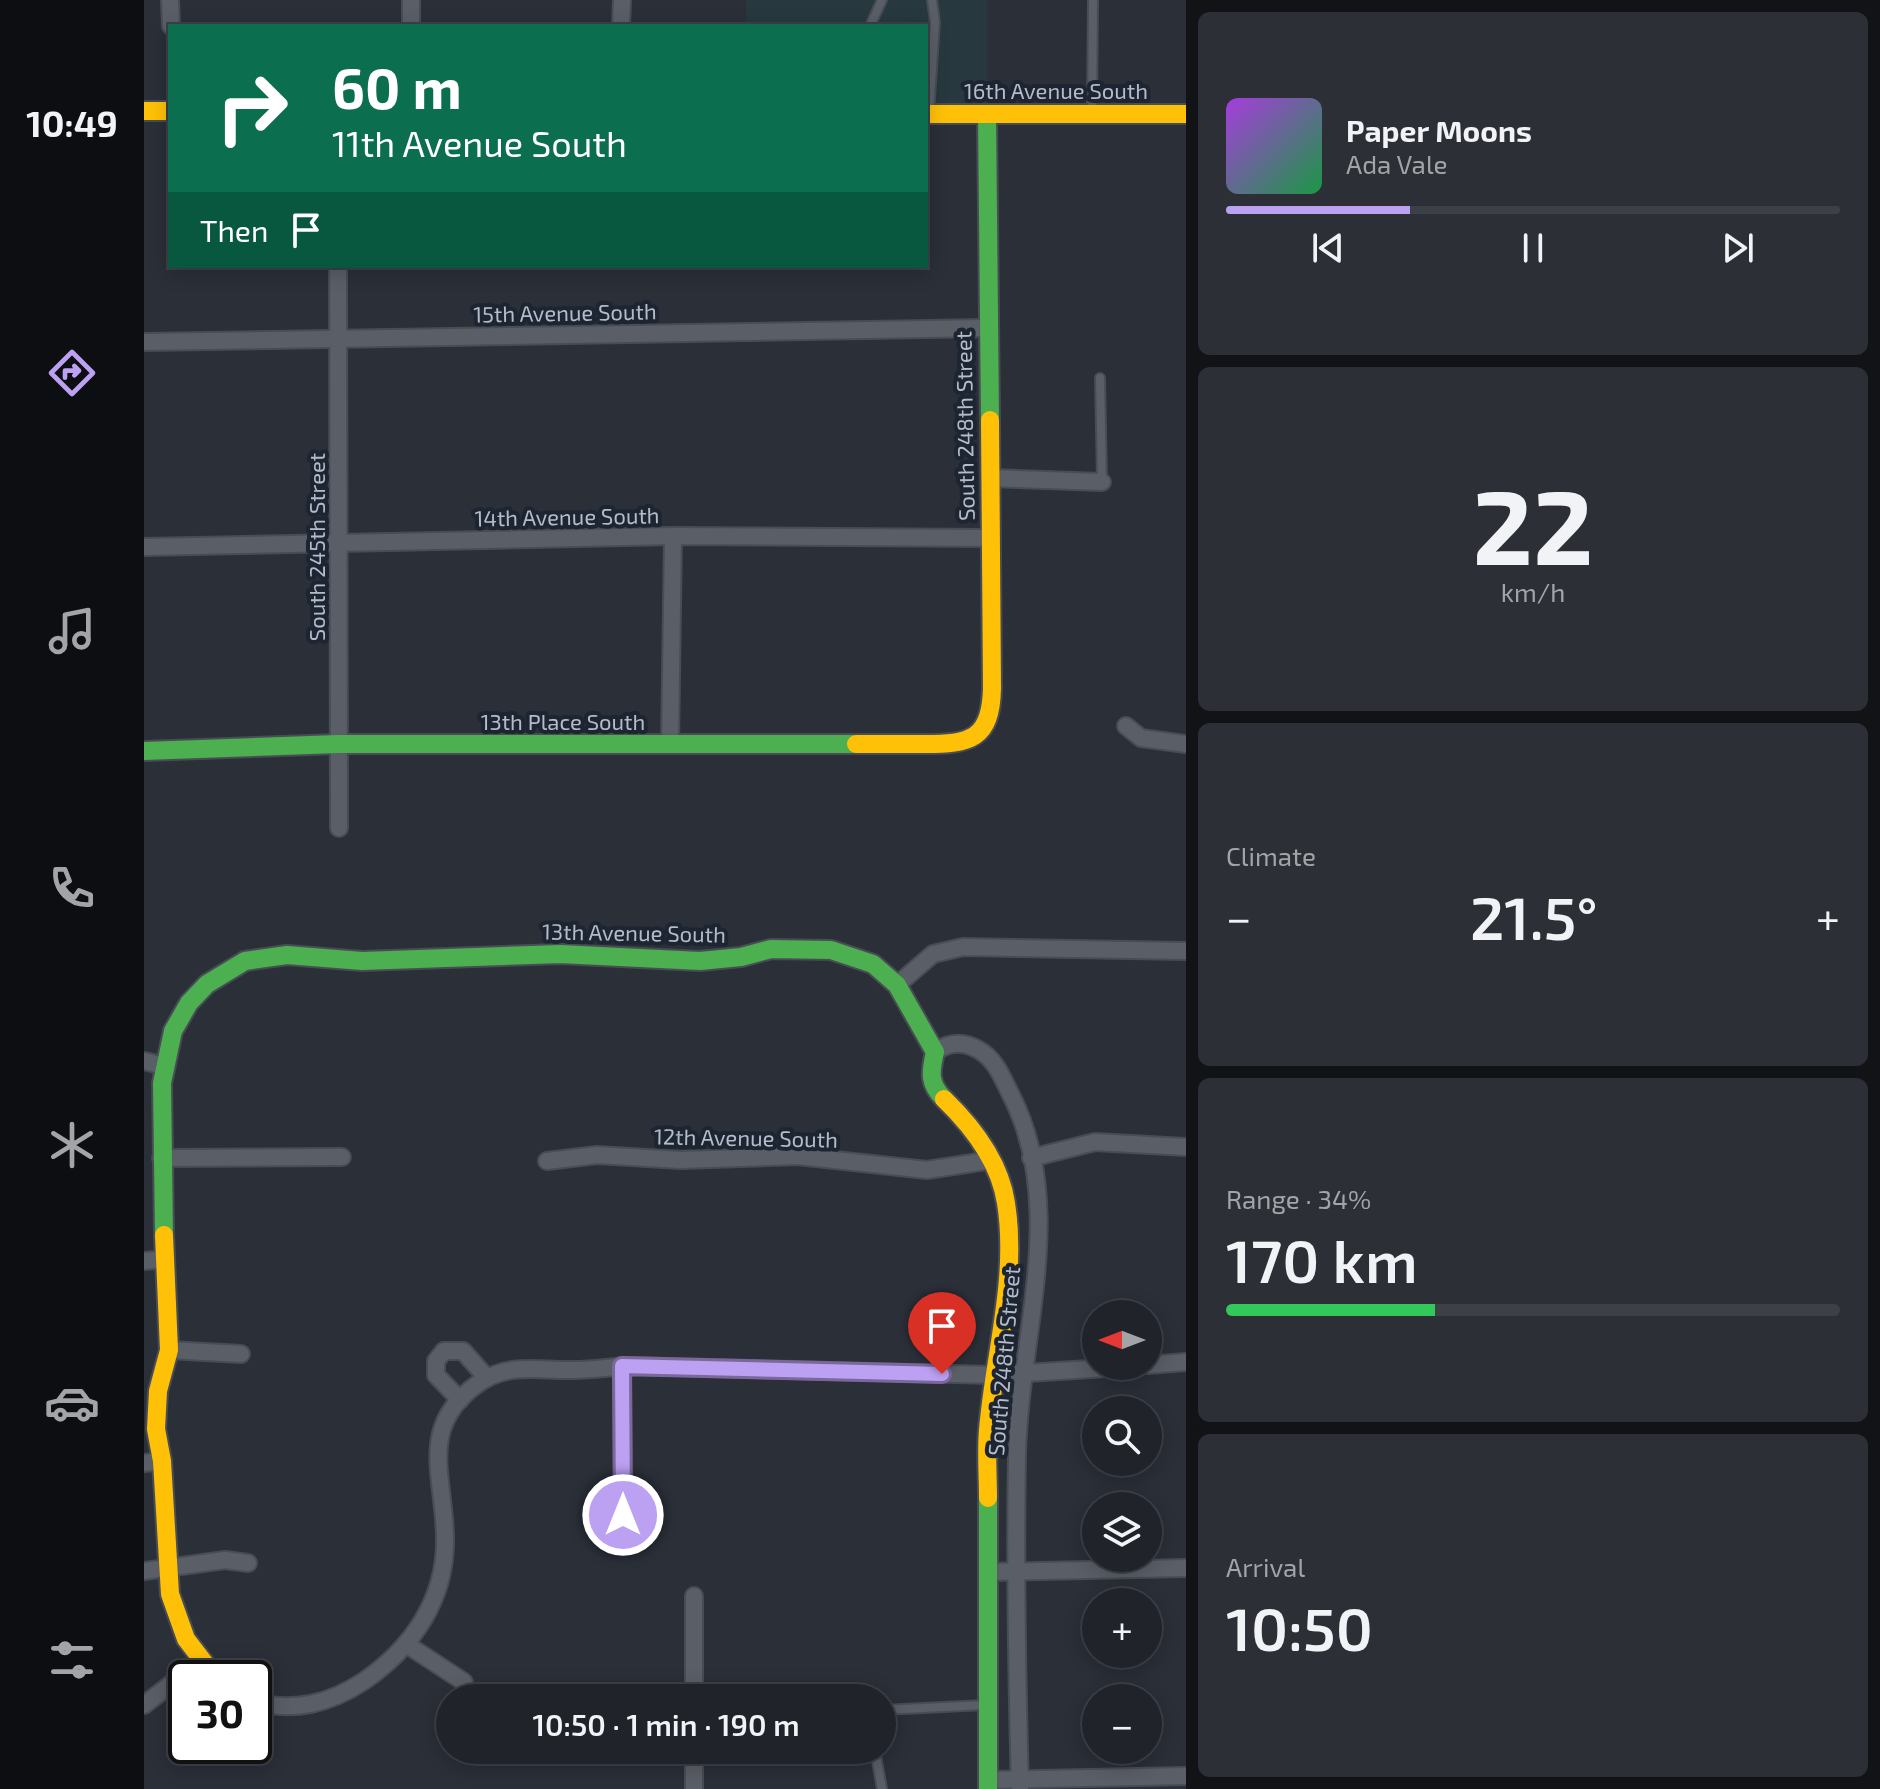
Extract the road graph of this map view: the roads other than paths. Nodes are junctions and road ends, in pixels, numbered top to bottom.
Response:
1 (170, 0) edge
2 (411, 0) edge
3 (622, 0) edge
4 (882, 0) edge
5 (932, 0) edge
6 (1093, 0) edge
7 (171, 24) edge
8 (411, 24) edge
9 (621, 24) edge
10 (871, 24) edge
11 (144, 111) edge
12 (168, 111) edge
13 (928, 114) edge
14 (987, 114) junction
15 (1092, 114) junction
16 (1186, 114) edge
17 (338, 268) edge
18 (987, 328) junction
19 (338, 338) junction
20 (144, 342) edge
21 (1100, 378) dead end
22 (990, 478) junction
23 (1102, 482) joint
24 (673, 536) junction
25 (990, 538) junction
26 (338, 541) junction
27 (144, 547) edge
28 (1126, 726) dead end
29 (980, 734) joint
30 (338, 744) junction
31 (1186, 744) edge
32 (670, 745) junction
33 (144, 751) edge
34 (339, 828) dead end
35 (1186, 951) edge
36 (897, 985) junction
37 (935, 1052) junction
38 (144, 1061) edge
39 (164, 1066) junction
40 (1186, 1147) edge
41 (342, 1157) dead end
42 (161, 1158) junction
43 (1031, 1158) junction
44 (992, 1160) junction
45 (547, 1161) dead end
46 (166, 1259) junction
47 (144, 1261) edge
48 (169, 1350) junction
49 (241, 1354) dead end
50 (1186, 1362) edge
51 (1162, 1364) edge
52 (622, 1366) junction
53 (1082, 1369) edge
54 (1025, 1373) junction
55 (994, 1375) junction
56 (481, 1382) junction
57 (460, 1400) junction
58 (153, 1462) edge
59 (632, 1531) dead end
60 (248, 1563) dead end
61 (1186, 1568) edge
62 (168, 1569) junction
63 (144, 1571) edge
64 (1018, 1571) junction
65 (988, 1572) junction
66 (694, 1596) dead end
67 (411, 1639) junction
68 (200, 1660) edge
69 (464, 1682) dead end
70 (694, 1684) edge
71 (168, 1686) edge
72 (144, 1705) edge
73 (988, 1705) junction
74 (272, 1706) edge
75 (896, 1709) edge
76 (694, 1764) edge
77 (878, 1764) edge
78 (1186, 1776) edge
79 (988, 1784) edge
80 (1019, 1784) edge
81 (694, 1789) edge
82 (882, 1789) edge

1 - 7 street
2 - 8 street
3 - 9 street
4 - 10 lane
5 - 13 lane
6 - 15 lane
11 - 12 street
13 - 14 street, 16th Avenue South
14 - 15 street, 16th Avenue South
14 - 18 street, South 248th Street
15 - 16 street, 16th Avenue South
17 - 19 street, South 245th Street
18 - 19 street, 15th Avenue South
18 - 22 street, South 248th Street
19 - 20 street, 15th Avenue South
19 - 26 street, South 245th Street
21 - 23 lane
22 - 23 street
22 - 25 street, South 248th Street
24 - 25 street, 14th Avenue South
24 - 26 street, 14th Avenue South
24 - 32 street
25 - 29 street, South 248th Street
26 - 27 street, 14th Avenue South
26 - 30 street, South 245th Street
28 - 31 street
29 - 32 street, 13th Place South
30 - 32 street, 13th Place South
30 - 33 street, 13th Place South
30 - 34 street, South 245th Street
35 - 36 street
36 - 37 street, South 248th Street
36 - 39 street, 13th Avenue South
37 - 43 street, South 248th Street
37 - 44 street, South 248th Street
38 - 39 street
39 - 42 street
40 - 43 street
41 - 42 street
42 - 46 street
43 - 54 street, South 248th Street
44 - 45 street, 12th Avenue South
44 - 55 street, South 248th Street
46 - 47 street
46 - 48 street
48 - 49 street
48 - 58 street
50 - 51 street
52 - 55 street
52 - 56 street
52 - 59 street
53 - 54 street
54 - 55 street
54 - 64 street, South 248th Street
55 - 65 street, South 248th Street
56 - 57 street
56 - 57 street
57 - 67 street
58 - 62 street
60 - 62 street
61 - 64 street
62 - 63 street
62 - 68 street
64 - 65 street
64 - 80 street, South 248th Street
65 - 73 street, South 248th Street
66 - 70 street
67 - 69 street
67 - 74 street
71 - 72 street
73 - 75 lane
73 - 79 street, South 248th Street
76 - 81 street
77 - 82 lane
78 - 80 street
79 - 80 street

